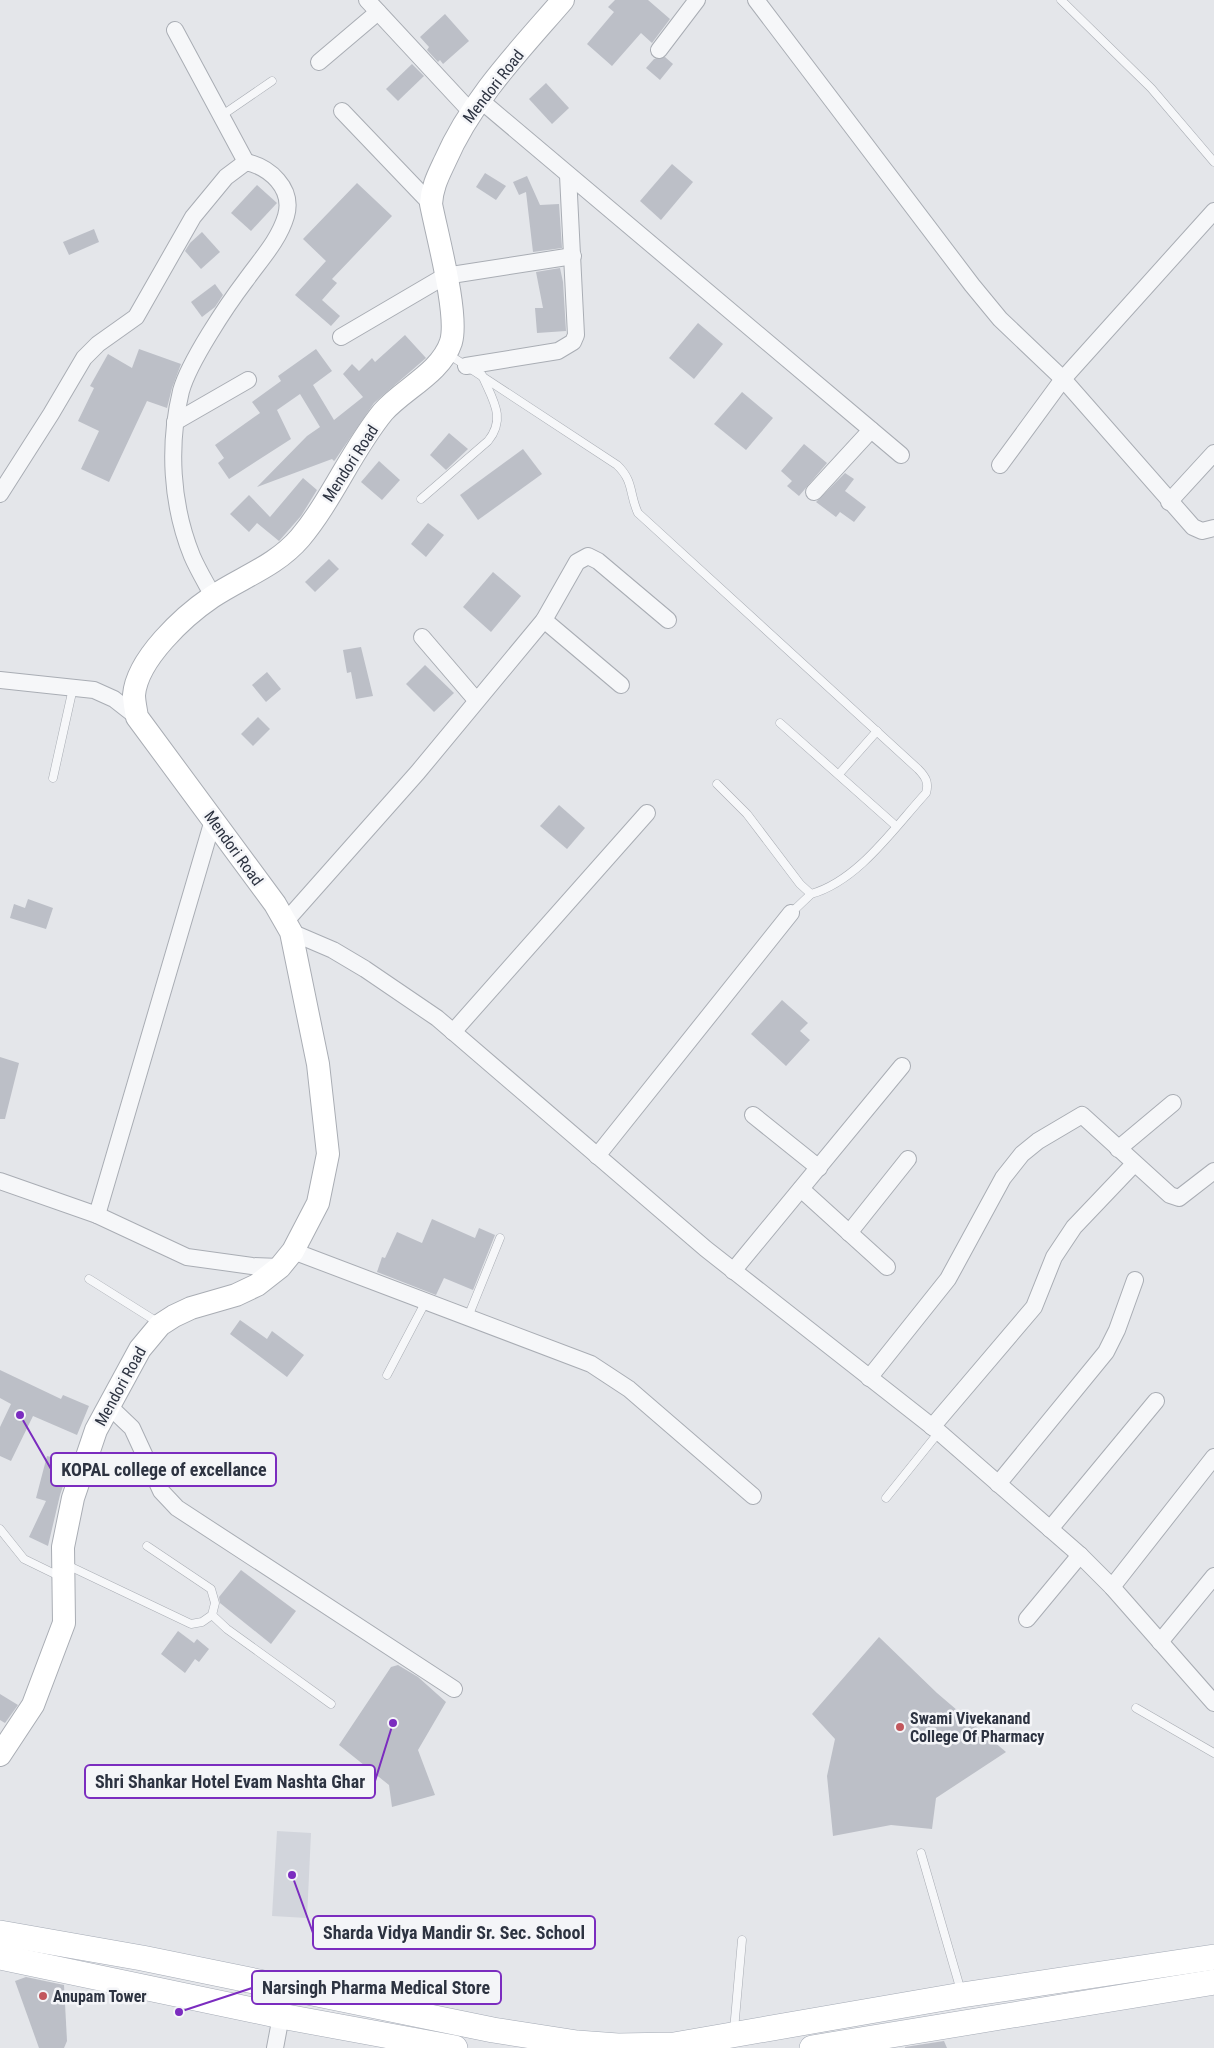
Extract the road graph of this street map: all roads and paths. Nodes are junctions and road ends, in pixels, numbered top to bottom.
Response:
1 (563, 0) edge
2 (697, 0) edge
3 (756, 0) edge
4 (1061, 0) edge
5 (373, 6) edge
6 (175, 30) dead end
7 (659, 50) dead end
8 (319, 62) dead end
9 (272, 81) dead end
10 (475, 105) junction
11 (342, 111) dead end
12 (221, 116) junction
13 (246, 162) junction
14 (1214, 162) edge
15 (568, 175) junction
16 (431, 204) junction
17 (1214, 211) edge
18 (573, 256) junction
19 (445, 276) junction
20 (341, 337) dead end
21 (444, 352) junction
22 (466, 366) junction
23 (482, 376) junction
24 (1063, 379) junction
25 (248, 380) dead end
26 (175, 422) junction
27 (870, 430) junction
28 (1214, 453) edge
29 (901, 455) dead end
30 (1000, 465) dead end
31 (814, 492) dead end
32 (0, 494) edge
33 (421, 499) dead end
34 (1169, 502) junction
35 (1214, 528) edge
36 (213, 596) junction
37 (544, 620) junction
38 (668, 620) dead end
39 (422, 637) dead end
40 (5, 681) edge
41 (621, 685) dead end
42 (74, 686) junction
43 (0, 696) edge
44 (476, 700) junction
45 (137, 718) junction
46 (780, 723) dead end
47 (877, 731) junction
48 (840, 774) junction
49 (53, 778) dead end
50 (717, 784) dead end
51 (647, 813) dead end
52 (213, 820) junction
53 (896, 826) junction
54 (811, 894) junction
55 (791, 913) joint
56 (288, 927) junction
57 (453, 1032) junction
58 (902, 1066) dead end
59 (1173, 1103) dead end
60 (753, 1115) dead end
61 (1118, 1149) junction
62 (597, 1156) junction
63 (908, 1159) dead end
64 (1134, 1164) junction
65 (819, 1168) junction
66 (1214, 1172) edge
67 (0, 1181) edge
68 (801, 1189) junction
69 (97, 1214) junction
70 (849, 1233) junction
71 (500, 1238) dead end
72 (287, 1259) junction
73 (887, 1267) dead end
74 (734, 1271) junction
75 (89, 1279) dead end
76 (1135, 1280) dead end
77 (426, 1301) junction
78 (468, 1317) junction
79 (160, 1324) junction
80 (387, 1375) dead end
81 (869, 1378) junction
82 (1156, 1401) dead end
83 (109, 1406) junction
84 (935, 1430) junction
85 (1214, 1457) edge
86 (998, 1484) junction
87 (753, 1496) dead end
88 (886, 1498) dead end
89 (0, 1529) edge
90 (1050, 1529) junction
91 (146, 1546) dead end
92 (1080, 1555) junction
93 (63, 1570) junction
94 (1214, 1576) edge
95 (1112, 1587) junction
96 (212, 1615) junction
97 (1027, 1619) dead end
98 (1160, 1642) junction
99 (454, 1689) dead end
100 (1214, 1702) edge
101 (331, 1704) dead end
102 (1136, 1708) dead end
103 (7, 1732) edge
104 (1214, 1753) edge
105 (0, 1755) edge
106 (921, 1853) dead end
107 (0, 1933) edge
108 (742, 1940) dead end
109 (0, 1957) edge
110 (1214, 1957) edge
111 (191, 1968) junction
112 (252, 1980) junction
113 (1214, 1982) edge
114 (962, 1995) junction
115 (186, 1996) junction
116 (246, 2009) junction
117 (281, 2016) junction
118 (742, 2035) junction
119 (274, 2048) edge
120 (455, 2048) edge
121 (812, 2048) edge

1 - 10 main road, Mendori Road
2 - 7 street
3 - 24 street
4 - 14 lane
5 - 8 street
5 - 10 street
6 - 12 street
9 - 12 lane
10 - 15 street
10 - 16 main road, Mendori Road
11 - 16 street
12 - 13 street
13 - 26 street
13 - 32 street
15 - 18 street
15 - 27 street
16 - 19 main road, Mendori Road
17 - 24 street
18 - 19 street
18 - 22 street
19 - 20 street
19 - 21 main road, Mendori Road
21 - 22 lane
21 - 36 main road, Mendori Road
22 - 23 lane
23 - 33 lane
23 - 47 lane
24 - 30 street
24 - 34 street
25 - 26 street
26 - 36 street
27 - 29 street
27 - 31 street
28 - 34 street
34 - 35 street
36 - 45 main road, Mendori Road
37 - 38 street
37 - 41 street
37 - 44 street
39 - 44 street
40 - 42 street
40 - 43 street
42 - 45 street
42 - 49 lane
44 - 56 street
45 - 52 main road, Mendori Road
46 - 48 lane
47 - 48 lane
47 - 53 lane
48 - 53 lane
50 - 54 lane
51 - 57 street
52 - 56 main road, Mendori Road
52 - 69 street
53 - 54 lane
54 - 55 lane
55 - 62 street
56 - 57 street
56 - 72 main road, Mendori Road
57 - 62 street
58 - 65 street
59 - 61 street
60 - 65 street
61 - 64 street
61 - 81 street
62 - 74 street
63 - 70 street
64 - 66 street
64 - 84 street
65 - 68 street
67 - 69 street
68 - 70 street
68 - 74 street
69 - 72 street
70 - 73 street
71 - 78 lane
72 - 77 street
72 - 79 main road, Mendori Road
74 - 81 street
75 - 79 lane
76 - 86 street
77 - 78 street
77 - 80 lane
78 - 87 street
79 - 83 main road, Mendori Road
81 - 84 street
82 - 90 street
83 - 93 main road, Mendori Road
83 - 99 street
84 - 86 street
84 - 88 lane
85 - 95 street
86 - 90 street
89 - 93 lane
90 - 92 street
91 - 96 lane
92 - 95 street
92 - 97 street
93 - 96 lane
93 - 103 main road, Mendori Road
94 - 98 street
95 - 98 street
96 - 101 lane
98 - 100 street
102 - 104 lane
103 - 105 main road, Mendori Road
106 - 114 lane
107 - 111 main road
108 - 118 lane
109 - 115 main road
110 - 114 main road
111 - 112 main road
111 - 115 main road
112 - 116 main road
112 - 118 main road
113 - 121 main road
114 - 118 main road
115 - 116 main road
116 - 117 main road
117 - 119 street
117 - 120 main road

